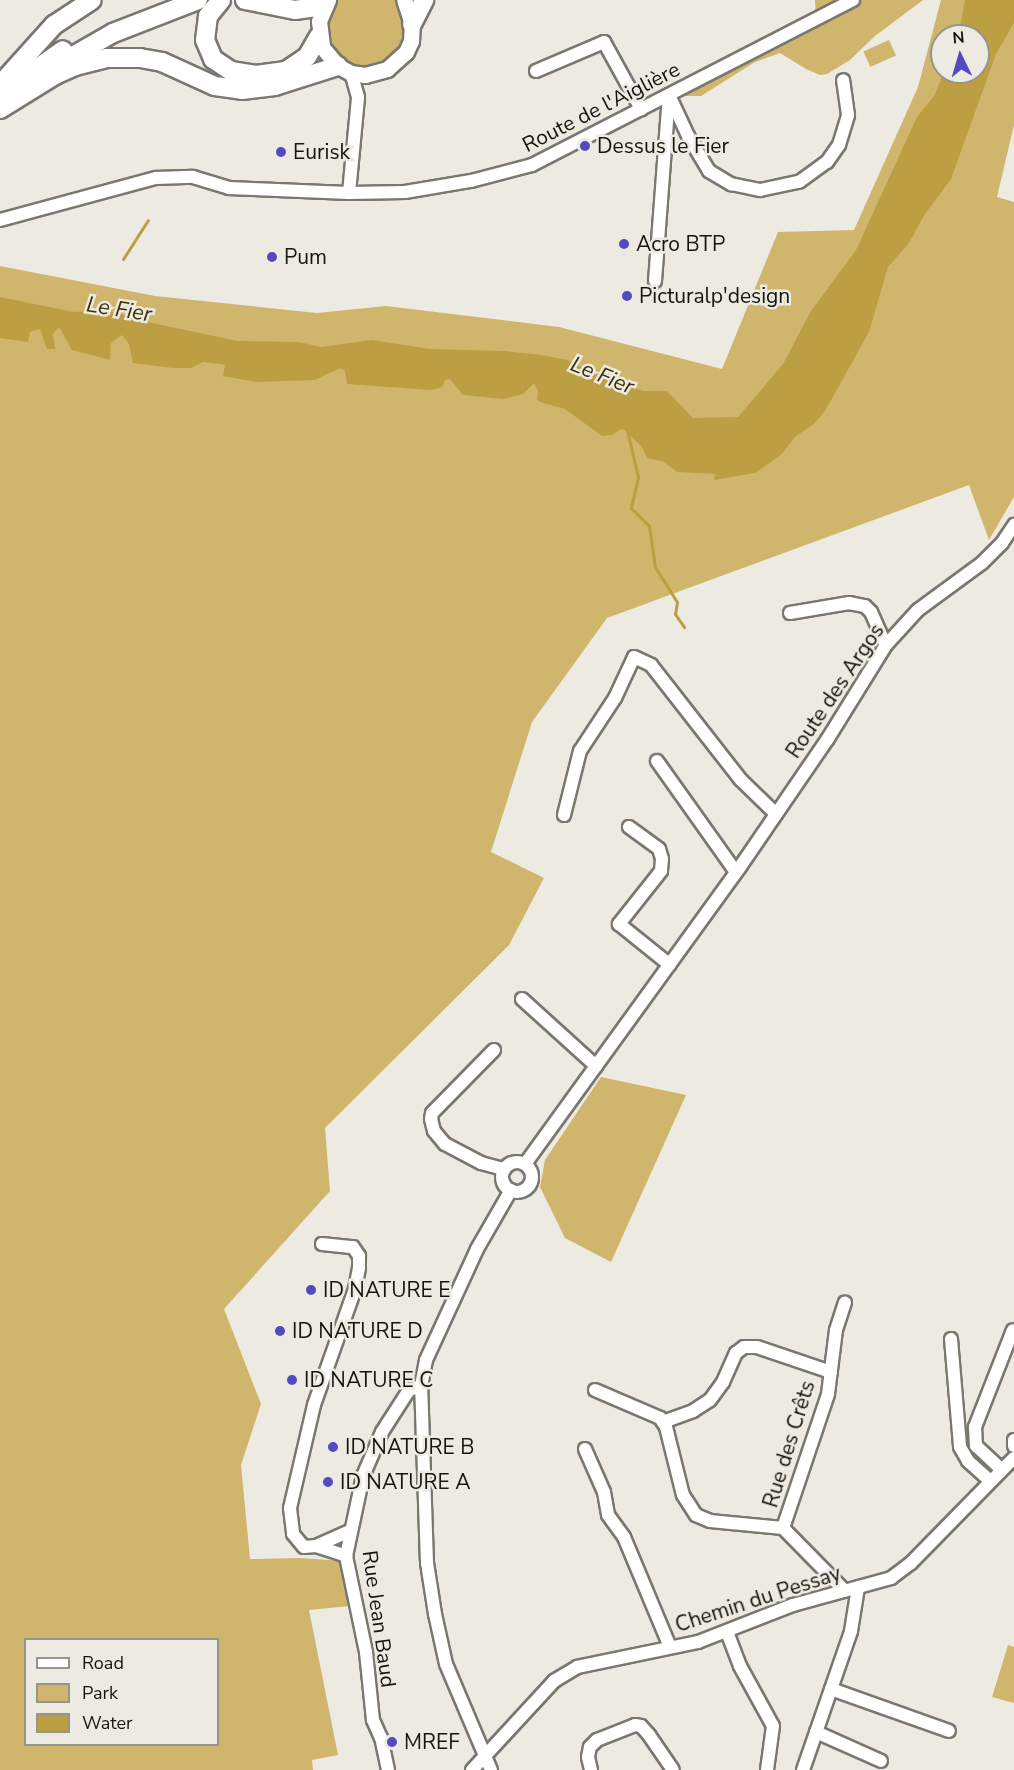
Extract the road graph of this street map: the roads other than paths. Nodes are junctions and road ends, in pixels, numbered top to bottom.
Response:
1 (92, 0) edge
2 (174, 0) edge
3 (198, 0) edge
4 (221, 0) edge
5 (244, 0) edge
6 (404, 0) edge
7 (424, 0) edge
8 (853, 0) edge
9 (326, 3) edge
10 (412, 24) junction
11 (319, 36) junction
12 (344, 69) junction
13 (536, 71) dead end
14 (371, 74) junction
15 (843, 80) dead end
16 (0, 85) edge
17 (0, 95) edge
18 (669, 95) junction
19 (358, 97) junction
20 (0, 108) edge
21 (641, 110) junction
22 (349, 193) junction
23 (0, 220) edge
24 (656, 280) dead end
25 (1014, 525) edge
26 (790, 613) dead end
27 (886, 645) junction
28 (707, 750) dead end
29 (657, 760) dead end
30 (564, 815) dead end
31 (774, 817) junction
32 (629, 827) dead end
33 (736, 872) junction
34 (670, 965) junction
35 (522, 999) dead end
36 (494, 1050) dead end
37 (596, 1066) junction
38 (525, 1164) junction
39 (504, 1169) junction
40 (511, 1190) junction
41 (322, 1244) dead end
42 (846, 1302) dead end
43 (1013, 1330) edge
44 (951, 1339) dead end
45 (831, 1372) junction
46 (421, 1386) junction
47 (595, 1390) dead end
48 (663, 1422) junction
49 (1014, 1440) edge
50 (1014, 1446) edge
51 (585, 1449) dead end
52 (1014, 1458) edge
53 (1001, 1469) junction
54 (990, 1480) junction
55 (783, 1528) junction
56 (350, 1531) junction
57 (316, 1546) junction
58 (346, 1556) junction
59 (858, 1588) junction
60 (845, 1591) junction
61 (727, 1632) junction
62 (670, 1647) junction
63 (831, 1689) junction
64 (949, 1731) dead end
65 (816, 1732) junction
66 (485, 1757) junction
67 (881, 1761) dead end
68 (388, 1770) edge
69 (472, 1770) edge
70 (490, 1770) edge
71 (591, 1770) edge
72 (673, 1770) edge
73 (767, 1770) edge
74 (803, 1770) edge

1 - 16 highway
2 - 17 highway
3 - 20 highway
4 - 11 highway
5 - 9 highway
6 - 10 main road
7 - 10 highway
8 - 18 street, Route de l'Aiglière
9 - 11 main road
10 - 14 main road
11 - 12 main road
12 - 14 main road
12 - 19 street
12 - 20 highway
13 - 21 street
14 - 19 street
15 - 18 street
18 - 21 street, Route de l'Aiglière
18 - 24 street
19 - 22 street
21 - 22 street, Route de l'Aiglière
22 - 23 street, Route de l'Aiglière
25 - 27 street, Route des Argos
26 - 27 street
27 - 31 street, Route des Argos
28 - 31 street
29 - 33 street
30 - 31 street
31 - 33 street, Route des Argos
32 - 34 street
33 - 34 street, Route des Argos
34 - 37 street, Route des Argos
35 - 37 street
36 - 39 street
37 - 38 street, Route des Argos
38 - 39 street
38 - 40 street
39 - 40 street
40 - 46 street
41 - 57 street
42 - 45 street, Rue des Crêts
43 - 53 street
44 - 54 street
45 - 48 street
45 - 55 street, Rue des Crêts
46 - 56 street, Rue Jean Baud
46 - 66 street
47 - 48 street
48 - 55 street
49 - 50 street
51 - 62 street
52 - 53 street, Chemin du Pessay
53 - 54 street, Chemin du Pessay
54 - 59 street, Chemin du Pessay
55 - 60 street
56 - 57 street
56 - 58 street, Rue Jean Baud
57 - 58 street
58 - 68 street, Rue Jean Baud
59 - 60 street, Chemin du Pessay
59 - 63 street
60 - 61 street, Chemin du Pessay
61 - 62 street, Chemin du Pessay
61 - 73 street
62 - 66 street, Chemin du Pessay
63 - 64 street
63 - 65 street
65 - 67 street
65 - 74 street
66 - 69 street, Chemin du Pessay
66 - 70 street
71 - 72 street

